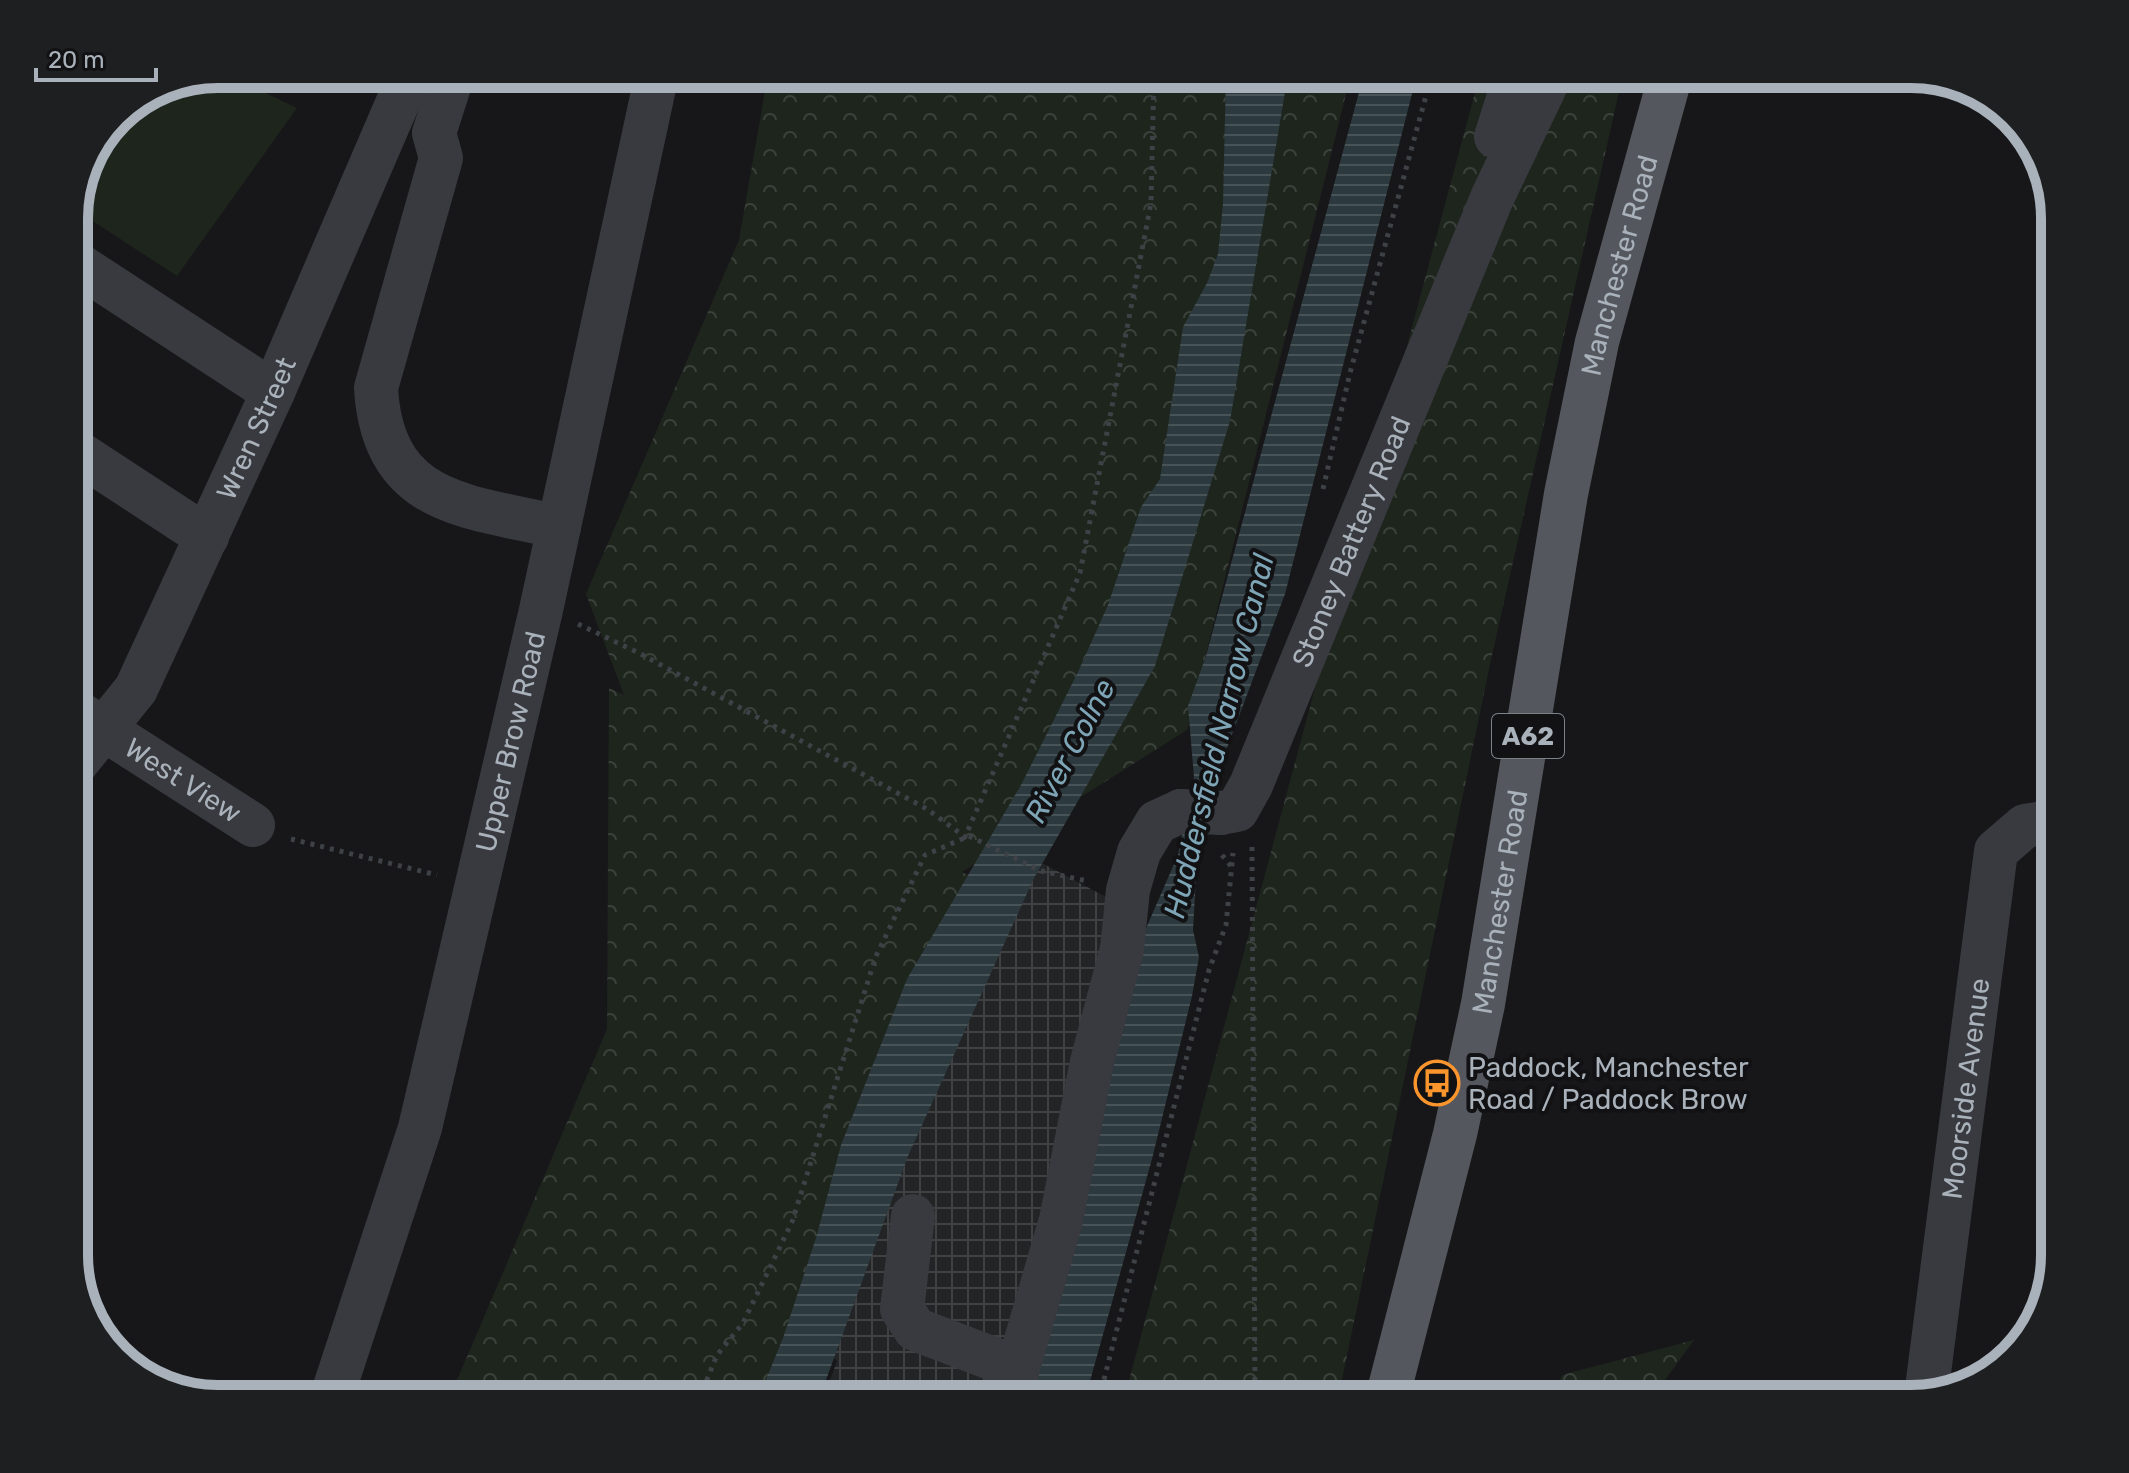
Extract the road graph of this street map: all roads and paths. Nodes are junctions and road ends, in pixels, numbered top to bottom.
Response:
1 (404, 88) edge
2 (448, 88) edge
3 (654, 88) edge
4 (1154, 88) edge
5 (1428, 88) edge
6 (1511, 88) edge
7 (1544, 88) edge
8 (1667, 88) edge
9 (1492, 198) junction
10 (88, 271) edge
11 (273, 392) junction
12 (88, 459) edge
13 (1321, 499) dead end
14 (559, 527) junction
15 (207, 537) junction
16 (565, 618) dead end
17 (89, 719) edge
18 (1214, 820) junction
19 (2041, 823) edge
20 (266, 830) joint
21 (967, 836) junction
22 (1041, 871) dead end
23 (443, 877) dead end
24 (913, 1216) dead end
25 (1013, 1384) edge
26 (1928, 1384) edge
27 (336, 1385) edge
28 (705, 1385) edge
29 (1103, 1385) edge
30 (1255, 1385) edge
31 (1391, 1385) edge

1 - 11 street, Wren Street
2 - 14 street
3 - 14 street, Upper Brow Road
4 - 21 path
5 - 13 path
6 - 9 street
7 - 9 street, Stoney Battery Road
8 - 31 main road, Manchester Road / A62
9 - 18 street, Stoney Battery Road
10 - 11 street
11 - 15 street, Wren Street
12 - 15 street
14 - 27 street, Upper Brow Road
15 - 17 street, Wren Street
16 - 21 path
17 - 20 street, West View
18 - 25 street
18 - 29 path
18 - 30 path
19 - 26 street, Moorside Avenue
20 - 23 path
21 - 22 path
21 - 28 path
24 - 25 street

